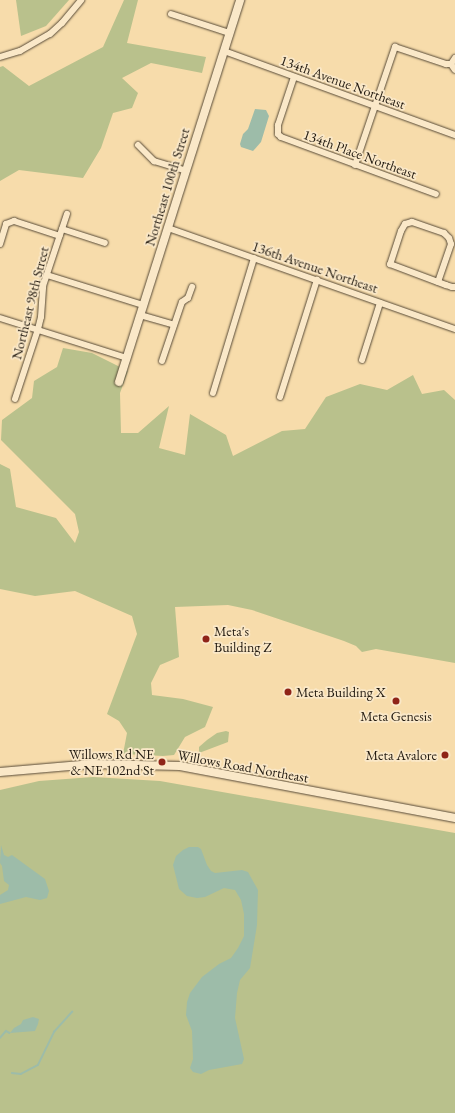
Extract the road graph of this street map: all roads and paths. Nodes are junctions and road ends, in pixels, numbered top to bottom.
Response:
1 (81, 0) edge
2 (240, 0) edge
3 (171, 14) dead end
4 (229, 33) junction
5 (224, 51) junction
6 (0, 57) edge
7 (455, 58) edge
8 (451, 64) junction
9 (455, 70) edge
10 (294, 77) junction
11 (376, 107) junction
12 (455, 135) edge
13 (138, 145) dead end
14 (355, 165) junction
15 (186, 170) junction
16 (436, 194) dead end
17 (67, 214) dead end
18 (168, 228) junction
19 (62, 229) junction
20 (60, 236) junction
21 (105, 243) dead end
22 (0, 244) edge
23 (254, 258) junction
24 (47, 275) junction
25 (317, 280) junction
26 (438, 282) junction
27 (192, 287) dead end
28 (455, 287) edge
29 (380, 303) junction
30 (143, 305) junction
31 (140, 315) junction
32 (0, 318) edge
33 (174, 325) junction
34 (455, 329) edge
35 (38, 330) junction
36 (127, 358) junction
37 (362, 360) dead end
38 (162, 361) dead end
39 (119, 382) dead end
40 (213, 393) dead end
41 (280, 397) dead end
42 (15, 399) dead end
43 (0, 772) edge
44 (455, 818) edge

1 - 6 street
2 - 4 main road, Northeast 100th Street
3 - 4 street
4 - 5 main road, Northeast 100th Street
5 - 10 street, 134th Avenue Northeast
5 - 15 main road, Northeast 100th Street
7 - 8 street
8 - 9 street
8 - 11 street
10 - 11 street, 134th Avenue Northeast
10 - 14 street, 134th Place Northeast
11 - 12 street, 134th Avenue Northeast
11 - 14 street
13 - 15 street
14 - 16 street, 134th Place Northeast
15 - 18 main road, Northeast 100th Street
17 - 19 street, Northeast 98th Street
18 - 23 street, 136th Avenue Northeast
18 - 30 main road, Northeast 100th Street
19 - 20 street, Northeast 98th Street
19 - 21 street
20 - 22 street
20 - 24 street, Northeast 98th Street
23 - 25 street, 136th Avenue Northeast
23 - 40 street
24 - 30 street
24 - 35 street, Northeast 98th Street
25 - 29 street, 136th Avenue Northeast
25 - 41 street
26 - 26 street
26 - 28 street
27 - 33 street
29 - 34 street, 136th Avenue Northeast
29 - 37 street
30 - 31 main road, Northeast 100th Street
31 - 33 street
31 - 36 main road, Northeast 100th Street
32 - 35 street
33 - 38 street
35 - 36 street
35 - 42 street, Northeast 98th Street
36 - 39 main road, Northeast 100th Street
43 - 44 main road, Willows Road Northeast

